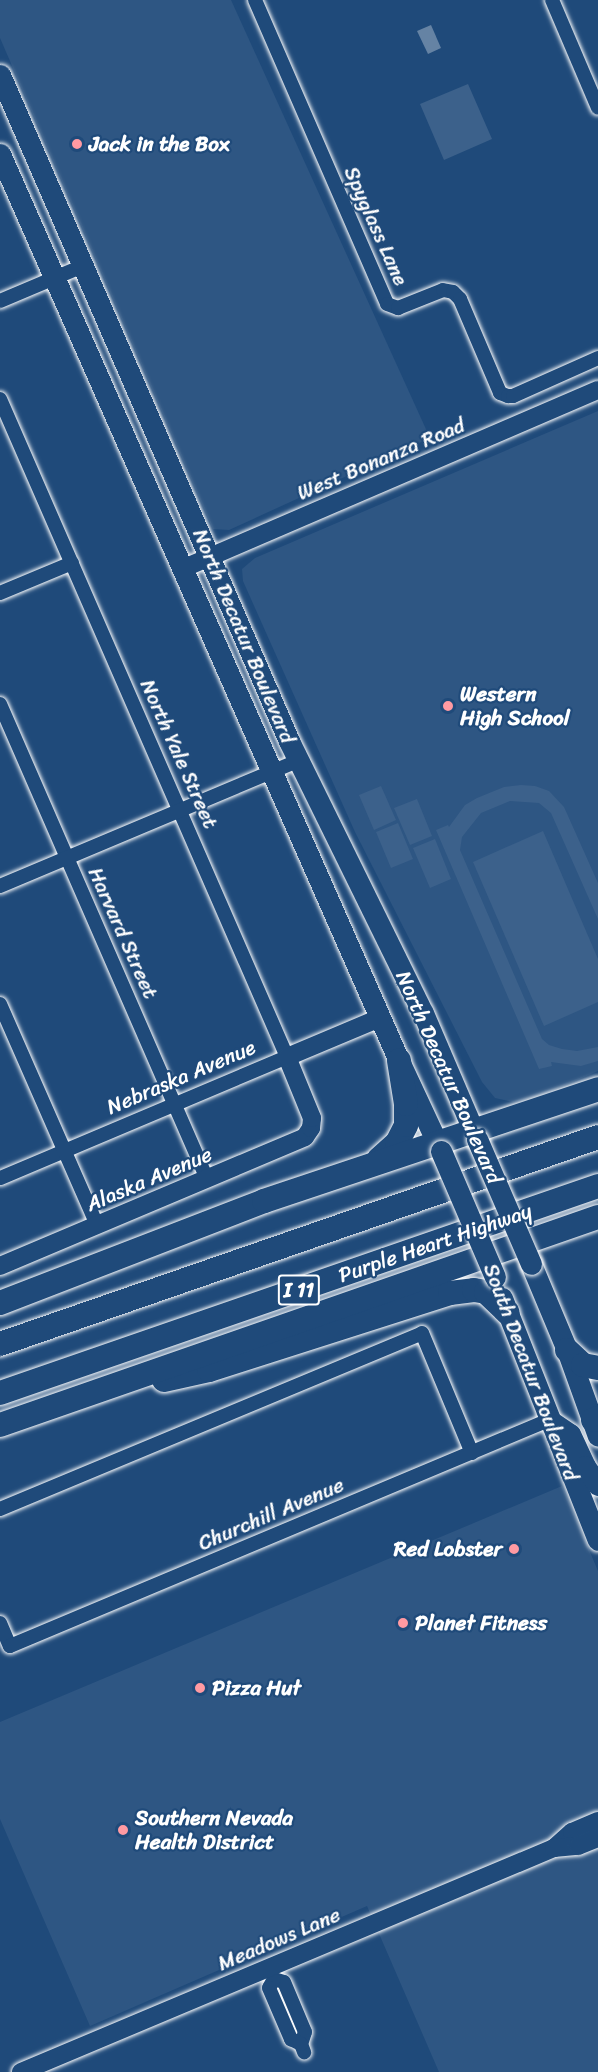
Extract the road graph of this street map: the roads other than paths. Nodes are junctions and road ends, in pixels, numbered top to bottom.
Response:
1 (255, 0) edge
2 (552, 0) edge
3 (0, 75) edge
4 (598, 108) edge
5 (0, 154) edge
6 (83, 266) junction
7 (55, 278) junction
8 (0, 301) edge
9 (598, 358) edge
10 (598, 390) edge
11 (0, 399) edge
12 (209, 557) junction
13 (72, 563) junction
14 (182, 569) junction
15 (0, 593) edge
16 (0, 704) edge
17 (298, 761) junction
18 (271, 772) junction
19 (180, 810) junction
20 (67, 858) junction
21 (0, 886) edge
22 (0, 1004) edge
23 (380, 1018) junction
24 (287, 1057) junction
25 (399, 1061) junction
26 (598, 1089) edge
27 (175, 1105) junction
28 (598, 1124) edge
29 (311, 1128) joint
30 (475, 1134) junction
31 (598, 1137) edge
32 (439, 1146) junction
33 (64, 1151) junction
34 (374, 1162) junction
35 (0, 1178) edge
36 (207, 1179) junction
37 (598, 1186) edge
38 (499, 1192) joint
39 (464, 1204) joint
40 (393, 1208) junction
41 (598, 1217) edge
42 (97, 1225) junction
43 (0, 1266) edge
44 (0, 1303) edge
45 (508, 1313) junction
46 (0, 1344) edge
47 (567, 1350) junction
48 (598, 1368) edge
49 (0, 1393) edge
50 (70, 1400) junction
51 (549, 1420) junction
52 (0, 1425) edge
53 (596, 1425) edge
54 (472, 1453) junction
55 (598, 1485) edge
56 (0, 1509) edge
57 (598, 1540) edge
58 (0, 1623) edge
59 (598, 1821) edge
60 (598, 1838) edge
61 (554, 1848) junction
62 (271, 1974) junction
63 (303, 2048) dead end
64 (21, 2072) edge

1 - 9 street, Spyglass Lane
2 - 4 street
3 - 6 main road, North Decatur Boulevard
5 - 7 main road, North Decatur Boulevard
6 - 7 street
6 - 12 main road, North Decatur Boulevard
7 - 8 street
7 - 14 main road, North Decatur Boulevard
10 - 12 street, West Bonanza Road
11 - 13 street, North Yale Street
12 - 14 street, West Bonanza Road
12 - 17 main road, North Decatur Boulevard
13 - 15 street
13 - 19 street, North Yale Street
14 - 18 main road, North Decatur Boulevard
16 - 20 street, Harvard Street
17 - 18 street
17 - 30 main road, North Decatur Boulevard
18 - 19 street
18 - 23 main road, North Decatur Boulevard
19 - 20 street
19 - 24 street, North Yale Street
20 - 21 street
20 - 27 street, Harvard Street
22 - 33 street
23 - 24 street, Nebraska Avenue
23 - 25 main road, North Decatur Boulevard
24 - 27 street, Nebraska Avenue
24 - 29 street, North Yale Street
25 - 32 main road, North Decatur Boulevard
25 - 34 highway
26 - 30 highway
27 - 33 street, Nebraska Avenue
27 - 36 street, Harvard Street
28 - 40 highway
29 - 36 street, Alaska Avenue
30 - 32 highway
30 - 38 main road, North Decatur Boulevard, bridge
31 - 40 highway, I 11
32 - 34 highway
32 - 39 main road, North Decatur Boulevard, bridge
33 - 35 street, Nebraska Avenue
33 - 42 street
34 - 44 highway
36 - 42 street, Alaska Avenue
37 - 49 highway, Purple Heart Highway / I 11
38 - 47 main road, South Decatur Boulevard, bridge
39 - 45 main road, South Decatur Boulevard, bridge
40 - 46 highway, I 11
41 - 50 highway
42 - 43 street, Alaska Avenue
45 - 50 highway
45 - 51 main road, South Decatur Boulevard
47 - 48 highway
47 - 53 main road, South Decatur Boulevard
50 - 52 highway
51 - 53 main road
51 - 54 street, Churchill Avenue
51 - 55 main road
51 - 57 main road, South Decatur Boulevard
54 - 56 street
54 - 58 street, Churchill Avenue
59 - 61 street, Meadows Lane
60 - 61 street, Meadows Lane
61 - 62 street, Meadows Lane
62 - 63 street
62 - 64 street, Meadows Lane

